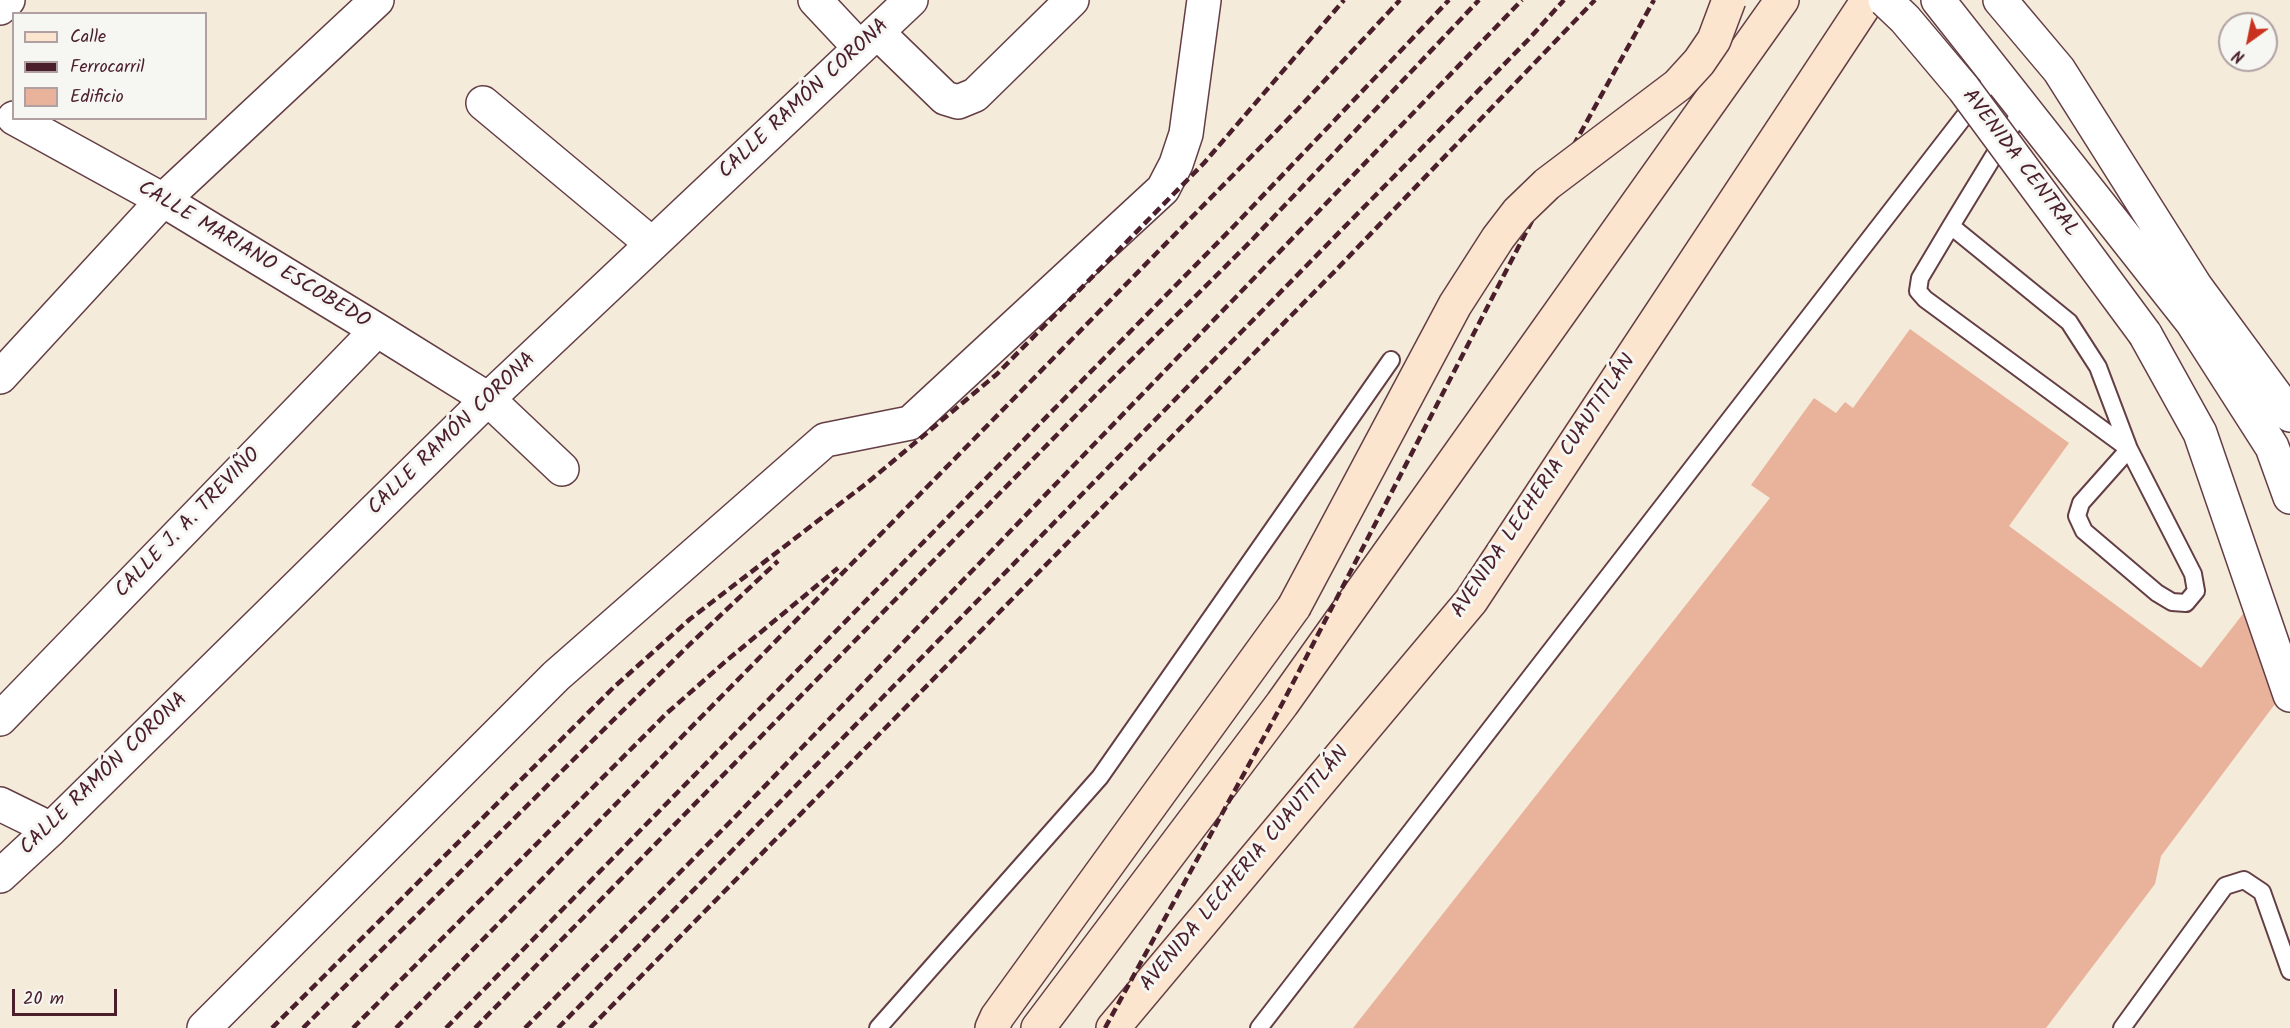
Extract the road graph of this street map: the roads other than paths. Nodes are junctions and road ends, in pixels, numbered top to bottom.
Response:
1 (8, 0) edge
2 (377, 0) edge
3 (815, 0) edge
4 (911, 0) edge
5 (1072, 0) edge
6 (1204, 0) edge
7 (1729, 0) edge
8 (1782, 0) edge
9 (1868, 0) edge
10 (1885, 0) edge
11 (1938, 0) edge
12 (2000, 0) edge
13 (0, 8) edge
14 (869, 40) junction
15 (1997, 74) junction
16 (483, 103) dead end
17 (2023, 108) junction
18 (18, 120) edge
19 (163, 200) junction
20 (1951, 226) junction
21 (652, 244) junction
22 (377, 330) junction
23 (1391, 360) dead end
24 (0, 377) edge
25 (488, 399) junction
26 (2290, 415) edge
27 (2130, 449) junction
28 (562, 469) dead end
29 (2290, 497) edge
30 (2290, 695) edge
31 (0, 719) edge
32 (0, 804) edge
33 (51, 830) junction
34 (0, 876) edge
35 (2290, 971) edge
36 (204, 1028) edge
37 (878, 1028) edge
38 (992, 1028) edge
39 (1038, 1028) edge
40 (1113, 1028) edge
41 (1259, 1028) edge
42 (2122, 1028) edge

1 - 13 street
2 - 19 street
3 - 14 street
4 - 14 street, CALLE RAMÓN CORONA
5 - 14 street
6 - 36 street
7 - 38 main road, bridge
8 - 39 main road
9 - 40 main road, AVENIDA LECHERIA CUAUTITLÁN
10 - 30 street, AVENIDA CENTRAL, bridge
11 - 15 street
12 - 26 street
14 - 21 street, CALLE RAMÓN CORONA
15 - 17 street
15 - 41 lane
16 - 21 street
17 - 20 lane
17 - 29 street
18 - 19 street, CALLE MARIANO ESCOBEDO
19 - 22 street, CALLE MARIANO ESCOBEDO
19 - 24 street
20 - 27 lane
20 - 27 lane
21 - 25 street, CALLE RAMÓN CORONA
22 - 25 street, CALLE MARIANO ESCOBEDO
22 - 31 street, CALLE J. A. TREVIÑO
23 - 37 lane
25 - 28 street, CALLE MARIANO ESCOBEDO
25 - 33 street, CALLE RAMÓN CORONA
27 - 27 lane
32 - 33 street
33 - 34 street, CALLE RAMÓN CORONA
35 - 42 lane

